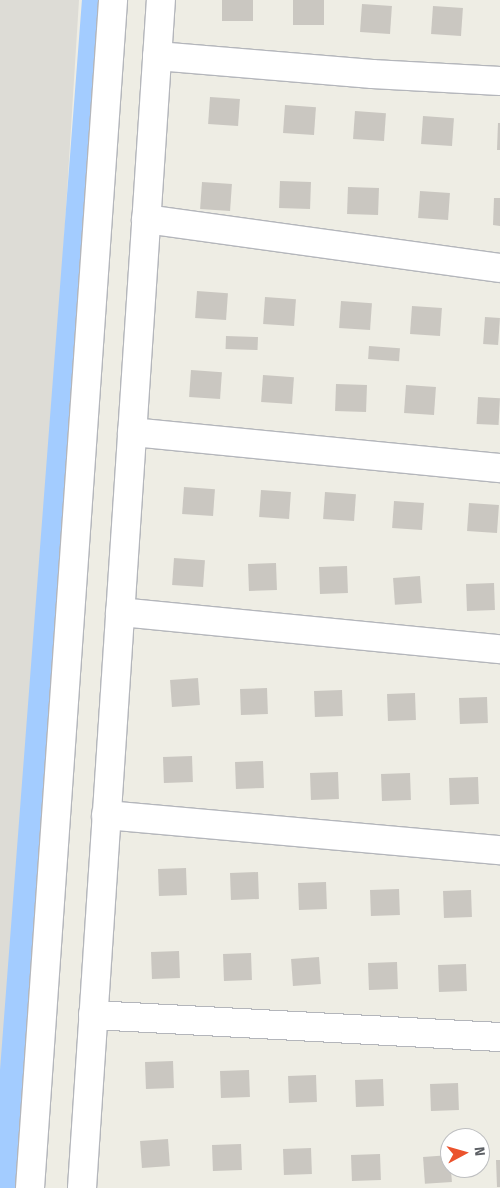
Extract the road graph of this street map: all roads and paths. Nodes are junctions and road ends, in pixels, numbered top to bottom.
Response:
1 (113, 0) edge
2 (161, 0) edge
3 (157, 56) junction
4 (500, 81) edge
5 (146, 219) junction
6 (500, 268) edge
7 (132, 432) junction
8 (500, 468) edge
9 (120, 612) junction
10 (500, 649) edge
11 (106, 815) junction
12 (500, 850) edge
13 (92, 1015) junction
14 (500, 1037) edge
15 (30, 1188) edge
16 (82, 1188) edge

1 - 15 lane
2 - 3 lane
3 - 4 lane
3 - 5 lane
5 - 6 lane
5 - 7 lane
7 - 8 lane
7 - 9 lane
9 - 10 lane
9 - 11 lane
11 - 12 lane
11 - 13 lane
13 - 14 lane
13 - 16 lane

